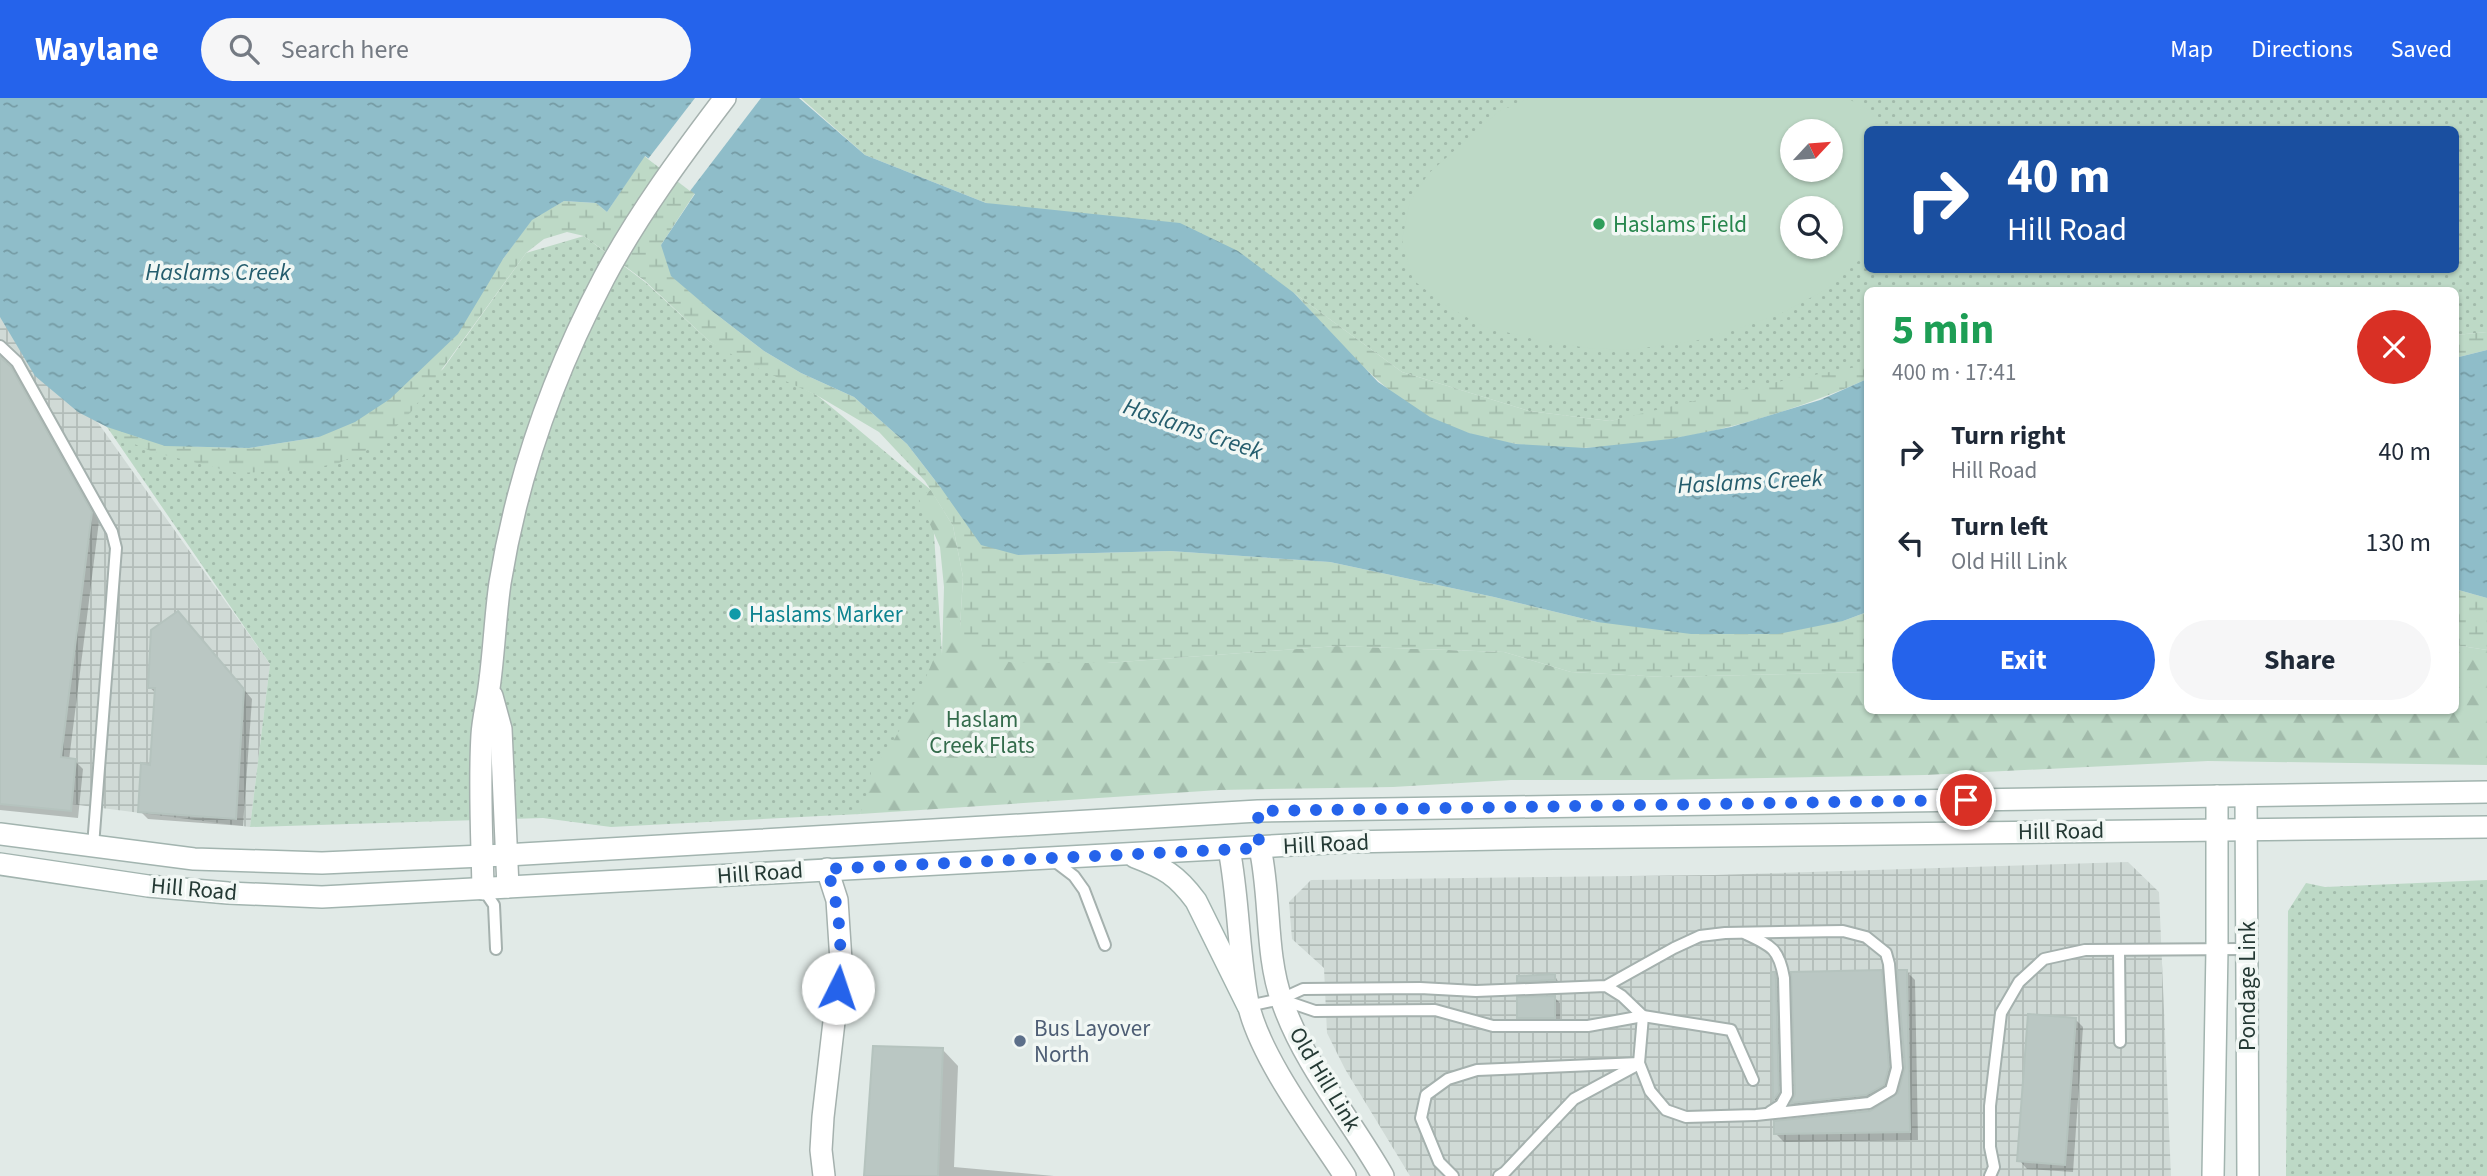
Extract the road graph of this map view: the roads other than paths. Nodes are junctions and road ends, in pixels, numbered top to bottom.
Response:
1 (725, 98) edge
2 (0, 346) edge
3 (489, 688) junction
4 (2487, 792) edge
5 (2217, 796) junction
6 (2245, 796) junction
7 (1258, 811) junction
8 (1225, 813) junction
9 (2487, 827) edge
10 (2216, 830) junction
11 (2246, 830) junction
12 (0, 834) edge
13 (797, 837) junction
14 (93, 846) junction
15 (1259, 848) junction
16 (1229, 849) junction
17 (1126, 853) junction
18 (506, 855) junction
19 (482, 856) junction
20 (1049, 857) junction
21 (0, 864) edge
22 (827, 869) junction
23 (90, 877) junction
24 (508, 887) junction
25 (489, 897) junction
26 (1744, 933) junction
27 (1105, 945) dead end
28 (496, 949) dead end
29 (2217, 949) junction
30 (2119, 950) junction
31 (2246, 950) junction
32 (1606, 986) junction
33 (1386, 988) junction
34 (1436, 989) junction
35 (1281, 999) junction
36 (1248, 1006) junction
37 (1385, 1010) junction
38 (1435, 1010) junction
39 (1643, 1016) junction
40 (2120, 1042) dead end
41 (1639, 1063) junction
42 (1754, 1080) dead end
43 (1768, 1114) junction
44 (821, 1150) junction
45 (1992, 1172) edge
46 (810, 1176) edge
47 (824, 1176) edge
48 (1345, 1176) edge
49 (1383, 1176) edge
50 (1453, 1176) edge
51 (1499, 1176) edge
52 (2004, 1176) edge
53 (2213, 1176) edge
54 (2248, 1176) edge

1 - 3 main road
2 - 14 lane
3 - 18 main road
3 - 19 main road
4 - 6 main road, Hill Road
5 - 6 main road, Hill Road
5 - 7 main road, Hill Road
5 - 10 main road, Pondage Link
6 - 11 main road, Pondage Link
7 - 8 main road, Hill Road
7 - 15 main road, Old Hill Link
8 - 13 main road, Hill Road
8 - 16 main road, Old Hill Link
9 - 11 main road, Hill Road
10 - 11 main road, Hill Road
10 - 15 main road, Hill Road
10 - 29 main road, Pondage Link
11 - 31 main road, Pondage Link
12 - 14 main road, Hill Road
13 - 18 main road, Hill Road
13 - 22 main road
14 - 19 main road, Hill Road
14 - 23 main road
15 - 16 main road, Hill Road
15 - 35 main road, Old Hill Link
16 - 17 main road, Hill Road
16 - 36 main road, Old Hill Link
17 - 20 main road, Hill Road
17 - 36 main road
18 - 19 main road, Hill Road
18 - 24 main road
19 - 25 main road
20 - 22 main road, Hill Road
20 - 27 lane
21 - 23 main road, Hill Road
22 - 24 main road, Hill Road
22 - 44 main road
23 - 25 main road, Hill Road
24 - 25 main road, Hill Road
25 - 28 lane
26 - 32 lane
26 - 43 lane
26 - 43 lane
29 - 30 lane
29 - 31 lane
29 - 53 main road, Pondage Link
30 - 40 lane
30 - 45 lane
31 - 54 main road, Pondage Link
32 - 34 lane
32 - 39 lane
33 - 34 lane
33 - 35 lane
33 - 37 lane
34 - 38 lane
35 - 36 lane
35 - 37 lane
35 - 49 main road, Old Hill Link
36 - 48 main road, Old Hill Link
37 - 38 lane
38 - 39 lane
39 - 41 lane
39 - 42 lane
41 - 43 lane
41 - 50 lane
41 - 51 lane
44 - 46 main road
44 - 47 main road
45 - 52 lane

